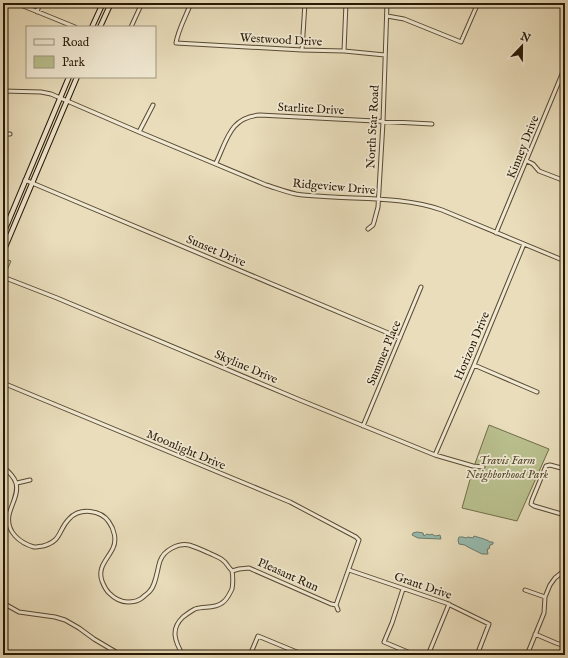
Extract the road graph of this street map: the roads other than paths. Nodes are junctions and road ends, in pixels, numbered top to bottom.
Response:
1 (16, 3) edge
2 (40, 3) edge
3 (103, 3) edge
4 (111, 3) edge
5 (142, 3) edge
6 (191, 3) edge
7 (305, 3) edge
8 (346, 3) edge
9 (387, 3) edge
10 (478, 3) edge
11 (37, 12) junction
12 (387, 16) junction
13 (72, 26) edge
14 (92, 26) edge
15 (100, 26) edge
16 (131, 26) edge
17 (302, 50) junction
18 (344, 51) junction
19 (385, 55) junction
20 (565, 68) edge
21 (69, 78) edge
22 (77, 78) edge
23 (3, 91) edge
24 (60, 98) junction
25 (67, 101) junction
26 (153, 105) dead end
27 (383, 122) junction
28 (432, 124) dead end
29 (139, 132) junction
30 (3, 134) edge
31 (10, 134) dead end
32 (527, 161) junction
33 (216, 163) junction
34 (25, 180) junction
35 (565, 182) edge
36 (33, 183) junction
37 (378, 200) junction
38 (368, 229) dead end
39 (496, 233) junction
40 (3, 234) edge
41 (524, 244) junction
42 (3, 252) edge
43 (565, 261) edge
44 (3, 277) edge
45 (421, 287) dead end
46 (400, 338) junction
47 (474, 365) junction
48 (3, 382) edge
49 (537, 392) dead end
50 (363, 426) junction
51 (435, 455) junction
52 (3, 467) edge
53 (483, 467) dead end
54 (565, 469) edge
55 (30, 480) dead end
56 (17, 483) junction
57 (565, 515) edge
58 (349, 570) junction
59 (565, 570) edge
60 (232, 571) junction
61 (403, 589) junction
62 (525, 590) dead end
63 (545, 597) junction
64 (3, 603) edge
65 (449, 604) junction
66 (336, 605) junction
67 (338, 610) dead end
68 (535, 634) junction
69 (565, 646) edge
70 (294, 651) junction
71 (121, 655) edge
72 (183, 655) edge
73 (250, 655) edge
74 (293, 655) edge
75 (304, 655) edge
76 (415, 655) edge
77 (428, 655) edge
78 (477, 655) edge
79 (527, 655) edge

1 - 11 street
2 - 11 street
3 - 14 main road
4 - 15 main road
5 - 16 street
6 - 17 street, Westwood Drive
7 - 17 street
8 - 18 street
9 - 12 street, North Star Road
10 - 12 street
11 - 13 street
12 - 19 street, North Star Road
17 - 18 street, Westwood Drive
18 - 19 street, Westwood Drive
19 - 27 street, North Star Road
20 - 32 street, Kinney Drive
21 - 24 main road
22 - 25 main road
23 - 24 street, Ridgeview Drive
24 - 25 street, Ridgeview Drive
24 - 34 main road
25 - 29 street, Ridgeview Drive
25 - 36 main road
26 - 29 street
27 - 28 street, Starlite Drive
27 - 33 street, Starlite Drive
27 - 37 street, North Star Road
29 - 33 street, Ridgeview Drive
30 - 31 street
32 - 35 street
32 - 39 street, Kinney Drive
33 - 37 street, Ridgeview Drive
34 - 36 street, Sunset Drive
34 - 40 main road
36 - 42 main road
36 - 46 street, Sunset Drive
37 - 38 street, North Star Road
37 - 39 street, Ridgeview Drive
39 - 41 street, Ridgeview Drive
41 - 43 street, Ridgeview Drive
41 - 47 street, Horizon Drive
44 - 50 street, Skyline Drive
45 - 46 street, Summer Place
46 - 50 street, Summer Place
47 - 49 street
47 - 51 street, Horizon Drive
48 - 58 street, Moonlight Drive
50 - 51 street, Skyline Drive
51 - 53 street, Skyline Drive
52 - 56 street
54 - 57 street
55 - 56 street
56 - 60 street
58 - 61 street, Grant Drive
58 - 66 street
59 - 63 street
60 - 66 street, Pleasant Run
60 - 72 street
61 - 65 street, Grant Drive
61 - 76 street
62 - 63 street
63 - 68 street
64 - 71 street
65 - 77 street
65 - 78 street, Grant Drive
66 - 67 street
68 - 69 street
68 - 79 street
70 - 73 street
70 - 74 street
70 - 75 street

